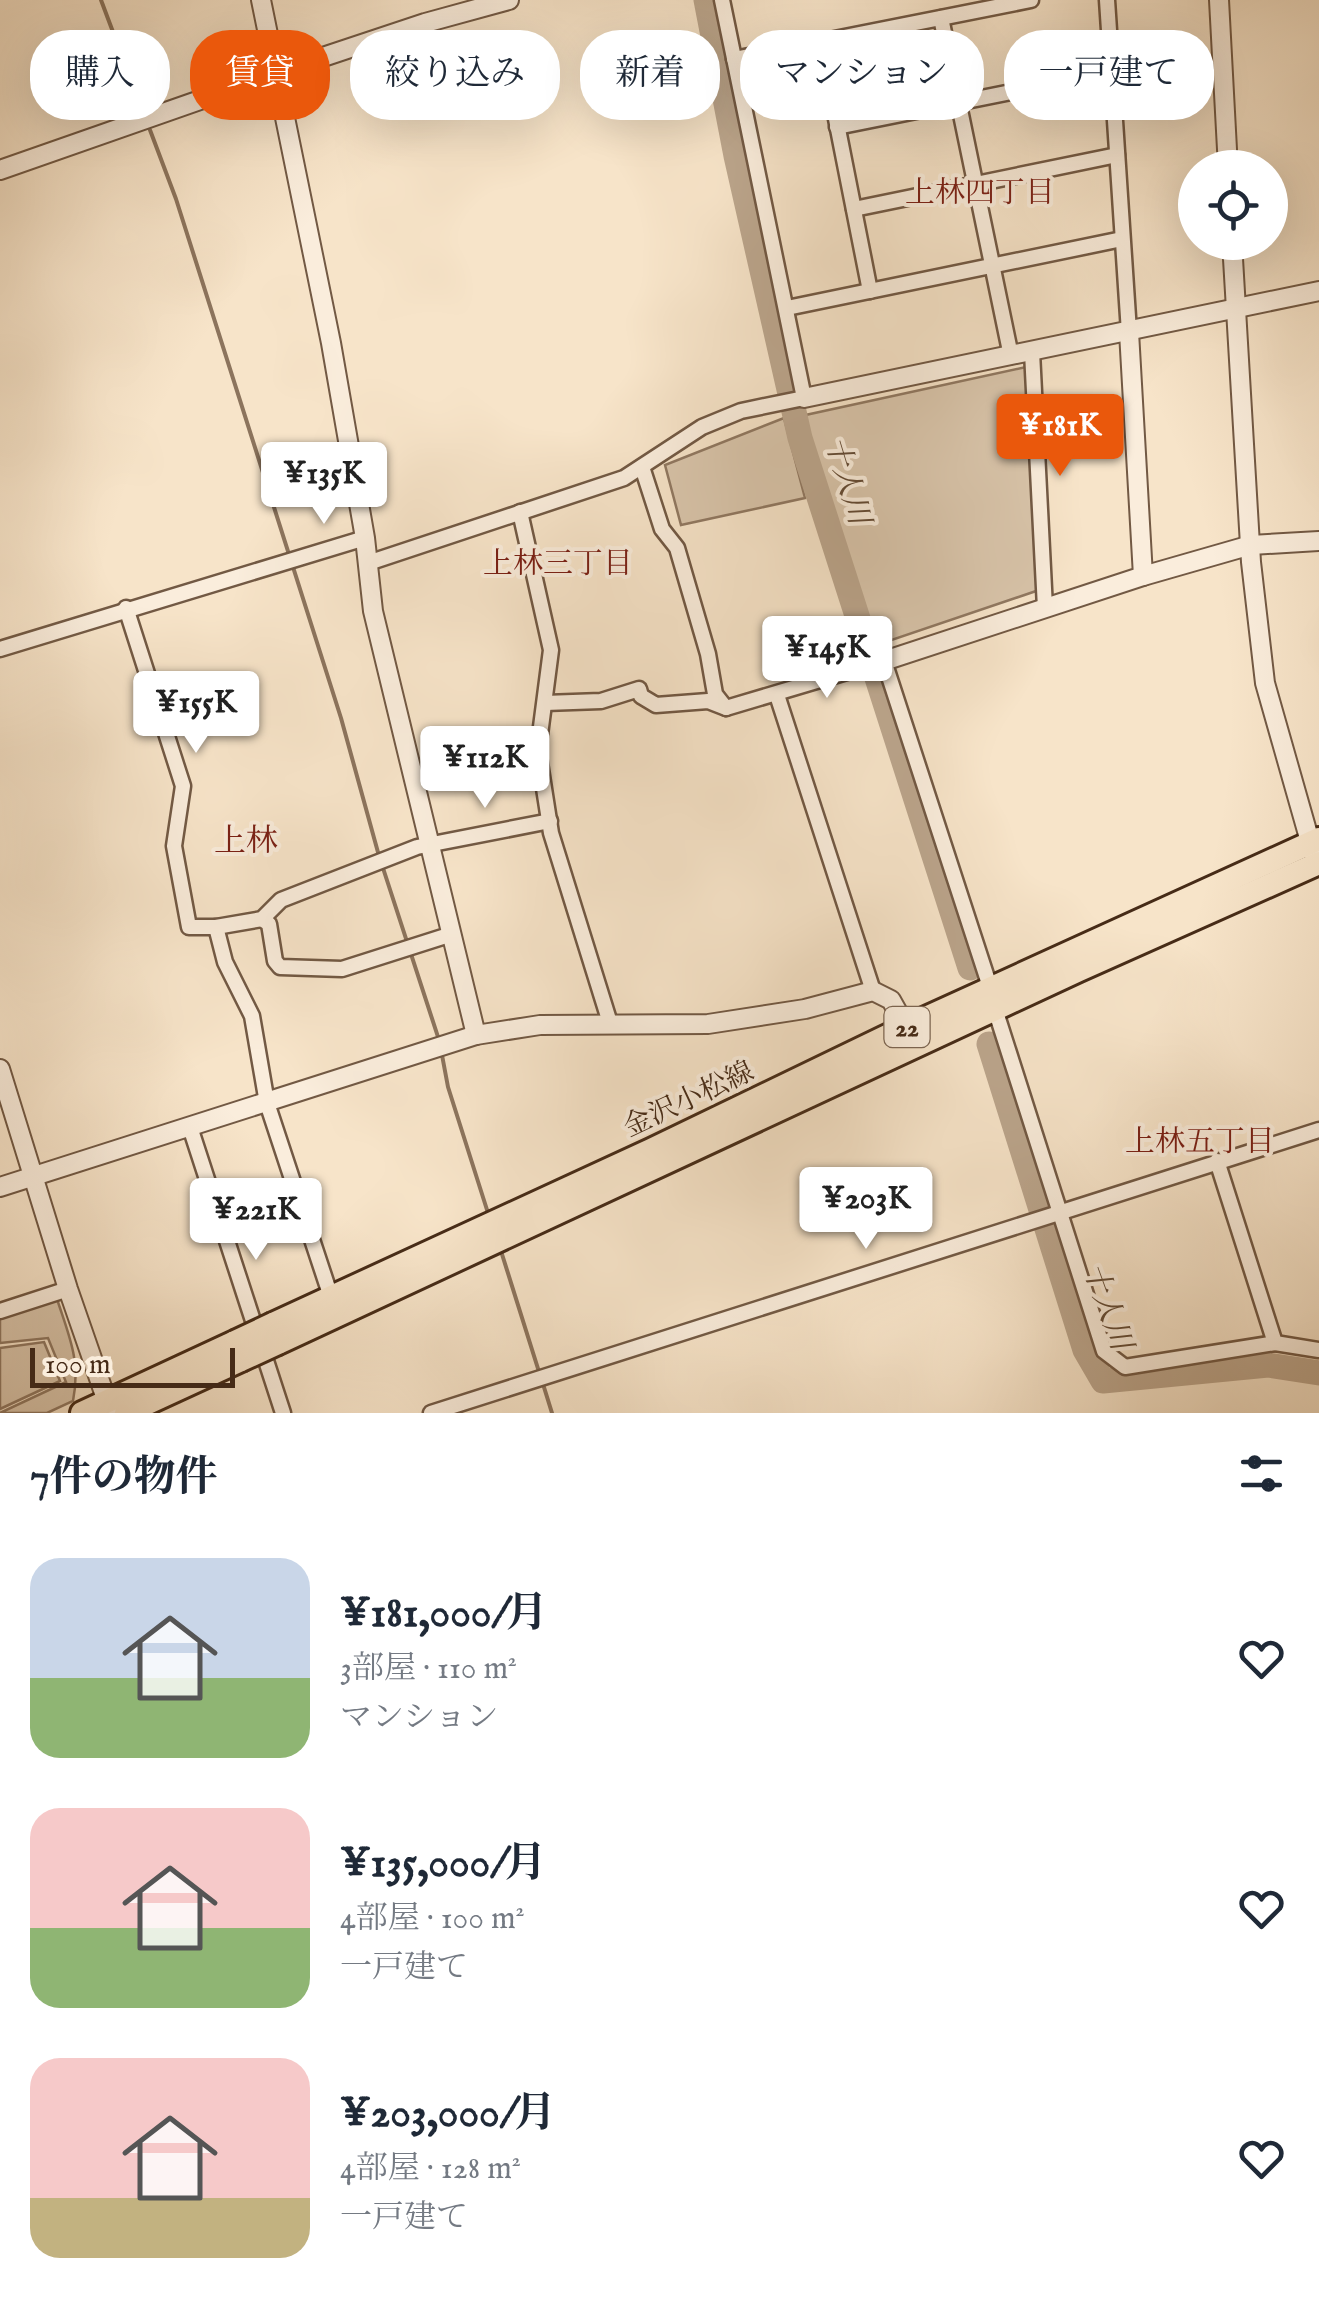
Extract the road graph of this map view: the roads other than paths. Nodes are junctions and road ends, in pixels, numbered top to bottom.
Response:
1 (261, 0) edge
2 (509, 0) edge
3 (722, 0) edge
4 (1031, 0) edge
5 (1107, 0) edge
6 (1219, 0) edge
7 (957, 7) edge
8 (941, 18) junction
9 (267, 30) edge
10 (883, 30) edge
11 (943, 30) edge
12 (1109, 30) edge
13 (330, 56) edge
14 (740, 59) edge
15 (734, 60) junction
16 (190, 104) edge
17 (285, 120) edge
18 (837, 120) edge
19 (873, 120) edge
20 (961, 120) edge
21 (1115, 120) edge
22 (838, 127) junction
23 (1227, 150) edge
24 (1117, 154) junction
25 (0, 170) edge
26 (974, 184) junction
27 (854, 209) junction
28 (1122, 239) junction
29 (1233, 260) edge
30 (990, 266) junction
31 (870, 291) junction
32 (1319, 291) edge
33 (787, 308) junction
34 (1237, 310) junction
35 (1129, 332) junction
36 (1032, 352) junction
37 (1010, 356) junction
38 (792, 401) junction
39 (642, 467) junction
40 (520, 512) junction
41 (366, 538) junction
42 (1319, 541) edge
43 (1251, 545) junction
44 (368, 562) junction
45 (1142, 576) junction
46 (126, 608) junction
47 (1045, 608) junction
48 (0, 648) edge
49 (874, 663) junction
50 (777, 694) junction
51 (545, 703) junction
52 (726, 708) junction
53 (550, 821) junction
54 (428, 843) junction
55 (1317, 856) edge
56 (262, 919) junction
57 (216, 927) junction
58 (452, 934) junction
59 (873, 991) junction
60 (993, 1000) junction
61 (610, 1023) junction
62 (906, 1027) junction
63 (476, 1034) junction
64 (0, 1068) edge
65 (267, 1103) junction
66 (190, 1127) junction
67 (1319, 1130) edge
68 (1217, 1161) junction
69 (34, 1176) junction
70 (0, 1187) edge
71 (1057, 1215) junction
72 (493, 1232) junction
73 (68, 1289) junction
74 (331, 1297) junction
75 (0, 1311) edge
76 (276, 1333) junction
77 (1275, 1343) junction
78 (1319, 1350) edge
79 (115, 1409) edge
80 (82, 1413) edge
81 (282, 1413) edge
82 (431, 1413) edge

1 - 9 street
2 - 13 street
3 - 15 street
4 - 7 street
5 - 12 street
6 - 23 street
7 - 8 street
8 - 10 street
8 - 11 street
14 - 15 street
15 - 33 street
16 - 25 street
17 - 41 street
18 - 22 street
19 - 22 street
20 - 26 street
21 - 24 street
22 - 27 street
24 - 26 street
24 - 28 street
26 - 27 street
26 - 30 street
27 - 31 street
28 - 30 street
28 - 35 street
29 - 34 street
30 - 31 street
30 - 37 street
31 - 33 street
32 - 34 street
33 - 38 street
34 - 35 street
34 - 43 street
35 - 36 street
35 - 45 street
36 - 37 street
36 - 47 street
37 - 38 street
38 - 39 street
39 - 40 street
39 - 52 street
40 - 44 street
40 - 51 street
41 - 44 street
41 - 46 street
42 - 43 street
43 - 45 street
43 - 55 street
44 - 54 street
45 - 47 street
46 - 48 street
46 - 57 street
47 - 49 street
49 - 50 street
49 - 60 street
50 - 52 street
50 - 59 street
51 - 52 street
51 - 53 street
53 - 54 street
53 - 61 street
54 - 56 street
54 - 58 street
55 - 60 main road, 金沢小松線 / 22
56 - 57 street
56 - 58 street
57 - 65 street
58 - 63 street
59 - 61 street
59 - 62 street
60 - 62 main road, 金沢小松線 / 22
60 - 71 street
60 - 72 main road, 金沢小松線 / 22
61 - 63 street
62 - 72 main road, 金沢小松線 / 22
63 - 65 street
64 - 69 street
65 - 66 street
65 - 74 street
66 - 69 street
66 - 81 street
67 - 68 street
68 - 71 street
68 - 77 street
69 - 70 street
69 - 73 street
71 - 77 street
71 - 82 street
72 - 74 main road, 金沢小松線 / 22
72 - 76 main road, 金沢小松線 / 22
73 - 75 street
73 - 79 street
74 - 76 main road, 金沢小松線 / 22
76 - 79 main road, 金沢小松線 / 22, bridge
77 - 78 street
79 - 80 main road, 金沢小松線 / 22

